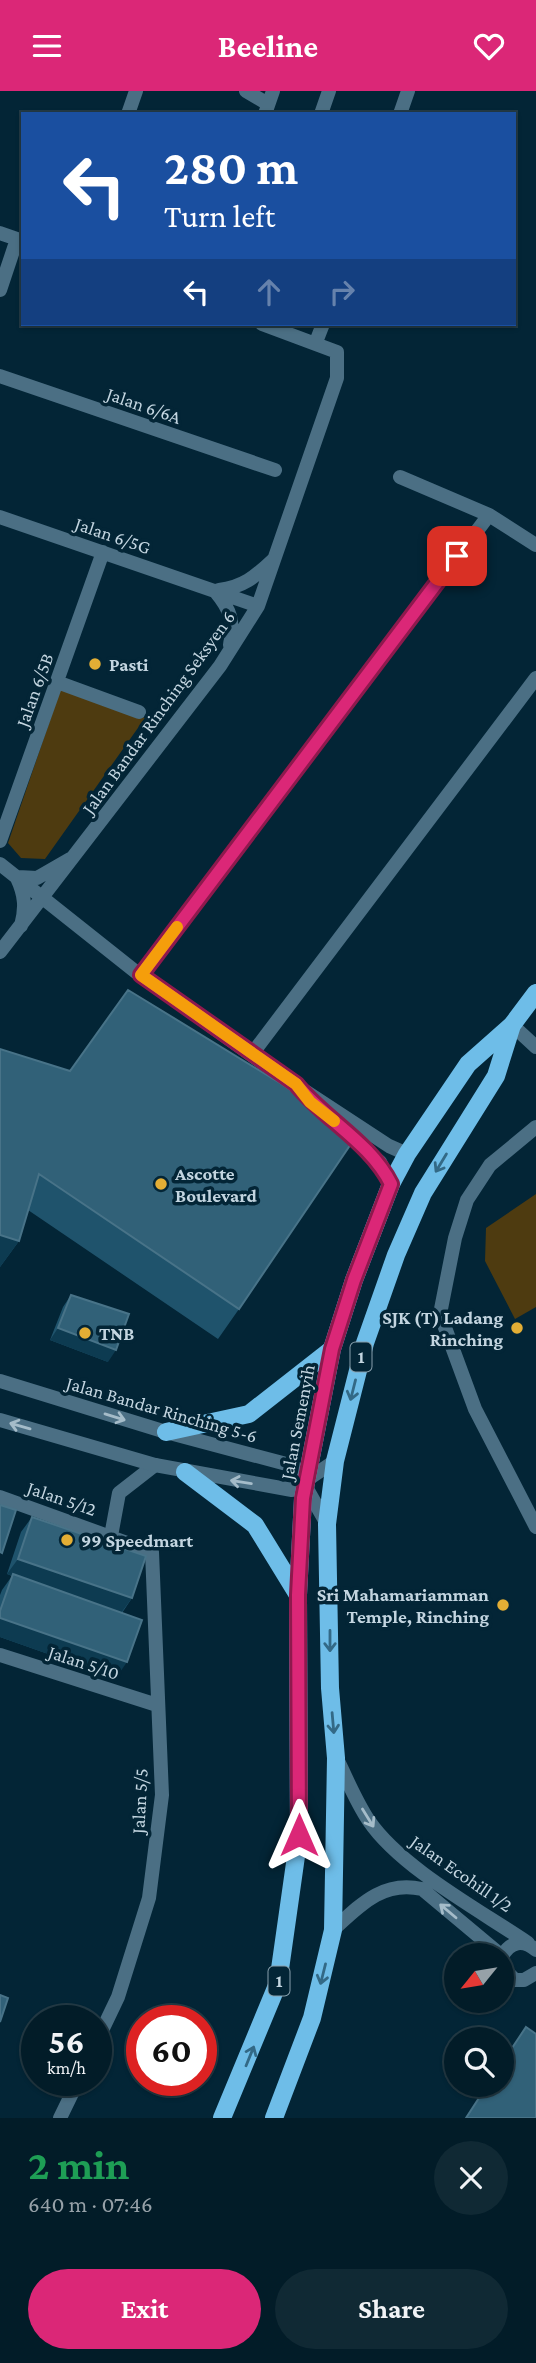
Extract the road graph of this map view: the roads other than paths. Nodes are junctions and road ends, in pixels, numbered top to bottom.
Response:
1 (136, 91) edge
2 (246, 91) edge
3 (329, 91) edge
4 (408, 91) edge
5 (269, 103) edge
6 (129, 112) edge
7 (322, 112) edge
8 (401, 112) edge
9 (0, 233) edge
10 (20, 240) edge
11 (0, 290) edge
12 (268, 326) edge
13 (322, 326) edge
14 (316, 342) junction
15 (0, 376) edge
16 (275, 470) dead end
17 (400, 477) dead end
18 (489, 515) junction
19 (0, 517) edge
20 (536, 545) edge
21 (103, 552) junction
22 (275, 558) junction
23 (214, 590) junction
24 (258, 605) junction
25 (229, 651) junction
26 (536, 678) edge
27 (57, 682) junction
28 (139, 712) dead end
29 (0, 841) edge
30 (78, 853) junction
31 (0, 864) edge
32 (17, 877) junction
33 (44, 898) junction
34 (19, 930) junction
35 (0, 952) edge
36 (141, 975) junction
37 (536, 993) edge
38 (512, 1025) junction
39 (536, 1047) edge
40 (252, 1053) junction
41 (296, 1084) junction
42 (536, 1127) edge
43 (407, 1154) junction
44 (391, 1184) junction
45 (332, 1349) junction
46 (0, 1381) edge
47 (0, 1420) edge
48 (166, 1432) junction
49 (335, 1461) junction
50 (155, 1465) junction
51 (184, 1472) junction
52 (306, 1483) junction
53 (0, 1497) edge
54 (327, 1524) junction
55 (536, 1527) edge
56 (111, 1536) junction
57 (152, 1552) joint
58 (298, 1595) junction
59 (0, 1655) edge
60 (157, 1705) junction
61 (336, 1758) junction
62 (333, 1930) junction
63 (487, 1943) edge
64 (514, 1944) edge
65 (532, 1946) edge
66 (535, 1977) edge
67 (514, 1979) edge
68 (112, 2010) edge
69 (71, 2096) edge
70 (60, 2118) edge
71 (222, 2118) edge
72 (274, 2118) edge

1 - 6 street
2 - 5 street
3 - 7 street
4 - 8 street
9 - 10 street
10 - 11 street
12 - 14 street
13 - 14 street
14 - 22 street, Jalan Bandar Rinching Seksyen 6
15 - 16 street, Jalan 6/6A
17 - 18 street
18 - 20 street
18 - 36 street
19 - 21 street, Jalan 6/5G
21 - 23 street, Jalan 6/5G
21 - 27 street, Jalan 6/5B
22 - 23 street
22 - 24 street, Jalan Bandar Rinching Seksyen 6
23 - 24 street, Jalan 6/5G
23 - 25 street
24 - 25 street, Jalan Bandar Rinching Seksyen 6
25 - 30 street, Jalan Bandar Rinching Seksyen 6
26 - 40 street
27 - 28 street
27 - 29 street, Jalan 6/5B
30 - 32 street
30 - 33 street, Jalan Bandar Rinching Seksyen 6
31 - 32 street
32 - 33 street
32 - 34 street
33 - 34 street, Jalan Bandar Rinching Seksyen 6
33 - 36 street
34 - 35 street, Jalan Bandar Rinching Seksyen 6
36 - 40 street
37 - 38 main road, Jalan Semenyih / 1
38 - 39 street
38 - 43 main road, Jalan Semenyih / 1
38 -> 49 main road, Jalan Semenyih / 1
40 - 41 street
41 - 43 street
41 - 44 street
42 - 55 street
43 - 44 main road, Jalan Semenyih / 1
44 - 45 main road, Jalan Semenyih / 1
45 - 48 main road
45 - 52 main road, Jalan Semenyih / 1
46 -> 48 street, Jalan Bandar Rinching 5-6
50 -> 47 street
48 - 52 street, Jalan Bandar Rinching 5-6
49 - 52 street
49 - 54 main road, Jalan Semenyih
50 - 51 street
50 - 56 street
52 -> 51 street
51 - 58 main road
52 - 54 street, Jalan Bandar Rinching 5-6
52 - 58 main road, Jalan Semenyih / 1
53 - 56 street, Jalan 5/12
54 -> 61 main road, Jalan Semenyih
56 - 57 street, Jalan 5/12
57 - 60 street, Jalan 5/5
71 -> 58 main road, Jalan Semenyih / 1
59 - 60 street, Jalan 5/10
60 - 68 street, Jalan 5/5
61 - 62 main road, Jalan Semenyih
61 -> 65 street, Jalan Ecohill 1/2
63 -> 62 street, Jalan Ecohill 1/2
62 -> 72 main road, 1
64 - 65 street, Jalan Ecohill 1/2
66 - 67 street
69 - 70 street

